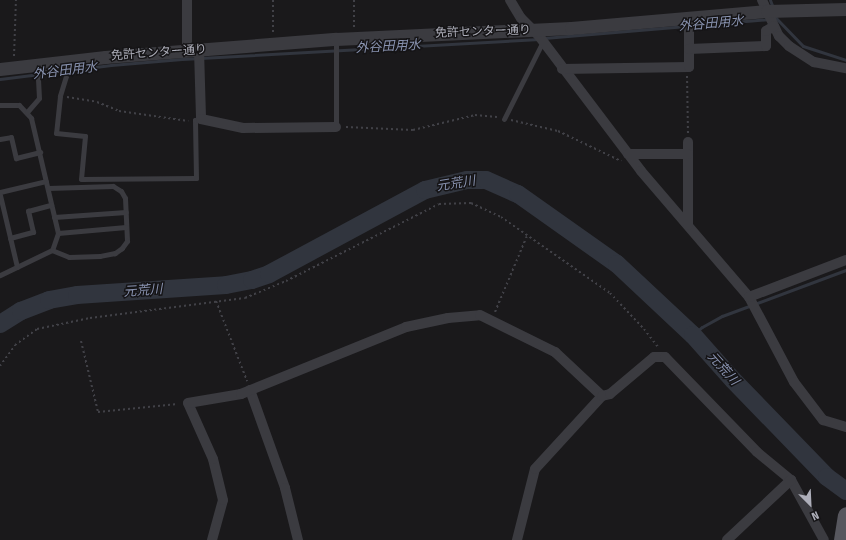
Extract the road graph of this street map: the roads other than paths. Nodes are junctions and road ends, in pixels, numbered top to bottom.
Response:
1 (187, 0) edge
2 (510, 0) edge
3 (765, 5) edge
4 (846, 9) edge
5 (688, 18) junction
6 (774, 26) junction
7 (532, 30) junction
8 (336, 39) junction
9 (542, 43) junction
10 (689, 49) junction
11 (193, 50) junction
12 (64, 61) junction
13 (37, 64) junction
14 (846, 68) edge
15 (0, 69) edge
16 (562, 69) junction
17 (0, 105) edge
18 (27, 112) junction
19 (504, 119) road end
20 (198, 120) junction
21 (336, 127) joint
22 (0, 140) edge
23 (688, 142) road end
24 (40, 152) junction
25 (628, 154) junction
26 (688, 154) junction
27 (46, 181) junction
28 (48, 188) junction
29 (0, 193) edge
30 (51, 205) junction
31 (126, 212) junction
32 (2, 213) edge
33 (54, 217) junction
34 (688, 225) junction
35 (126, 227) junction
36 (58, 233) junction
37 (10, 238) junction
38 (52, 250) junction
39 (846, 260) edge
40 (17, 267) junction
41 (0, 275) edge
42 (749, 297) junction
43 (250, 390) junction
44 (602, 396) junction
45 (846, 427) edge
46 (791, 480) junction
47 (846, 519) edge
48 (212, 540) edge
49 (298, 540) edge
50 (517, 540) edge
51 (727, 540) edge
52 (824, 540) edge
53 (842, 540) edge

1 - 11 street
2 - 7 street
3 - 4 street, 免許センター通り
3 - 5 street, 免許センター通り
3 - 6 street
5 - 7 street, 免許センター通り
5 - 10 street
6 - 10 street
6 - 14 street
7 - 8 street, 免許センター通り
7 - 9 street
8 - 11 street, 免許センター通り
8 - 21 lane
9 - 16 street
9 - 19 lane
10 - 16 street
11 - 12 street, 免許センター通り
11 - 20 street
12 - 13 street, 免許センター通り
12 - 20 lane
13 - 15 street, 免許センター通り
13 - 18 lane
16 - 25 street
17 - 18 lane
18 - 24 lane
20 - 21 street
22 - 24 lane
23 - 26 street
24 - 27 lane
25 - 26 street
25 - 34 street
26 - 34 street
27 - 28 lane
27 - 29 lane
28 - 30 lane
28 - 31 lane
29 - 32 lane
30 - 33 lane
30 - 37 lane
31 - 33 lane
31 - 35 lane
32 - 37 lane
33 - 36 lane
34 - 42 street
35 - 36 lane
35 - 38 lane
36 - 38 lane
37 - 40 lane
38 - 40 lane
39 - 42 street
40 - 41 lane
42 - 45 street
43 - 44 street
43 - 48 street
43 - 49 street
44 - 46 street
44 - 50 street
46 - 51 street
46 - 52 street
47 - 53 main road

